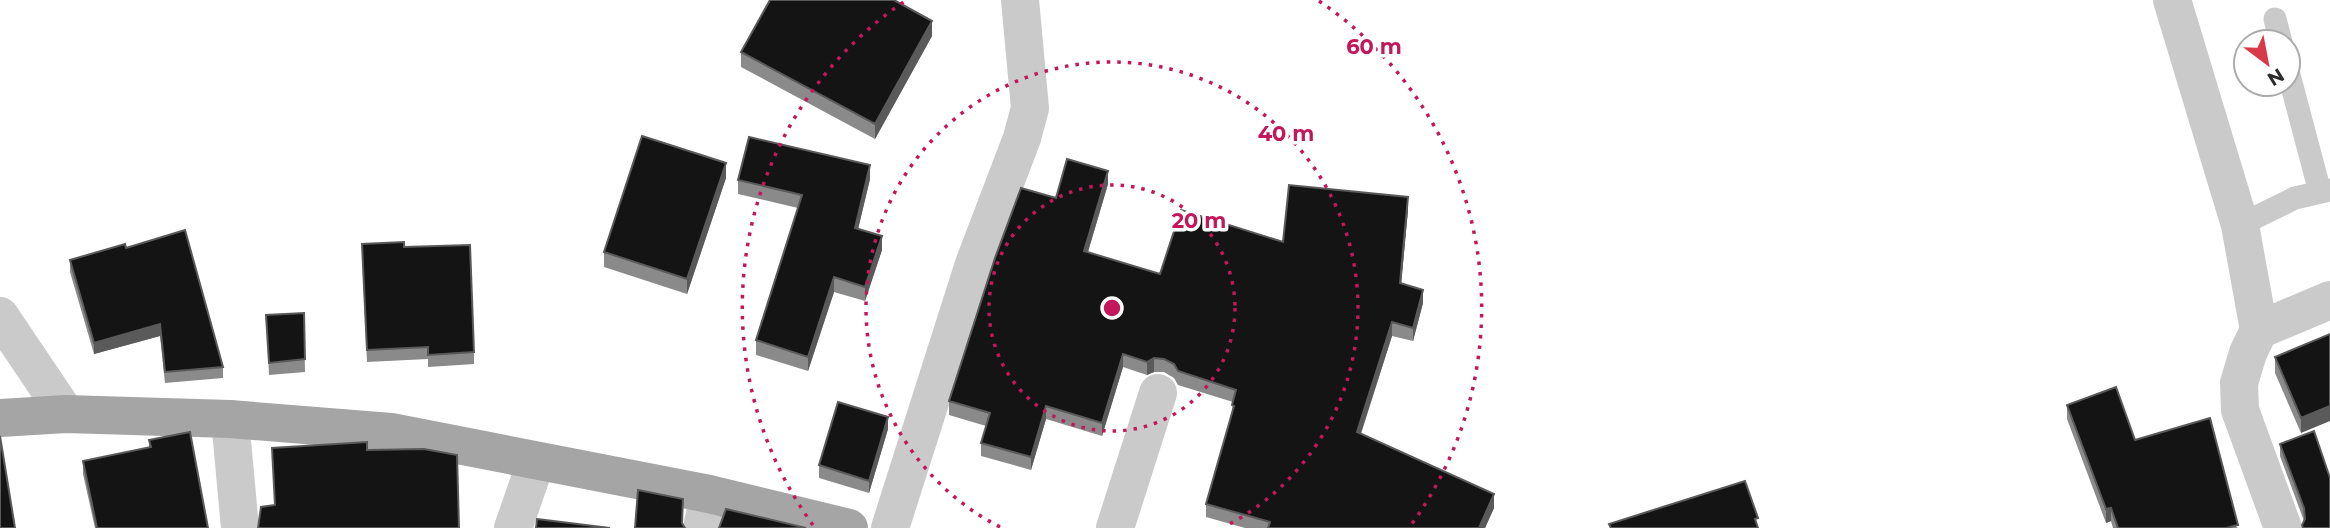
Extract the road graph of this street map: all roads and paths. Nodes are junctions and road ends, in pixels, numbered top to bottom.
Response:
1 (1020, 0) edge
2 (2172, 0) edge
3 (2275, 19) dead end
4 (2277, 28) edge
5 (2296, 98) edge
6 (2325, 191) edge
7 (2240, 225) junction
8 (2330, 300) edge
9 (0, 316) edge
10 (2259, 330) junction
11 (1158, 393) dead end
12 (66, 414) junction
13 (0, 418) edge
14 (230, 419) junction
15 (536, 462) junction
16 (705, 511) edge
17 (240, 528) edge
18 (513, 528) edge
19 (849, 528) edge
20 (890, 528) edge
21 (1115, 528) edge
22 (2283, 528) edge

1 - 20 street
2 - 7 street
3 - 4 lane
5 - 6 lane
6 - 7 lane
7 - 10 street
8 - 10 street
9 - 12 street
10 - 22 street
11 - 21 street
12 - 13 main road
12 - 14 main road
14 - 15 main road
14 - 17 street
15 - 16 main road
15 - 18 street
16 - 19 main road

